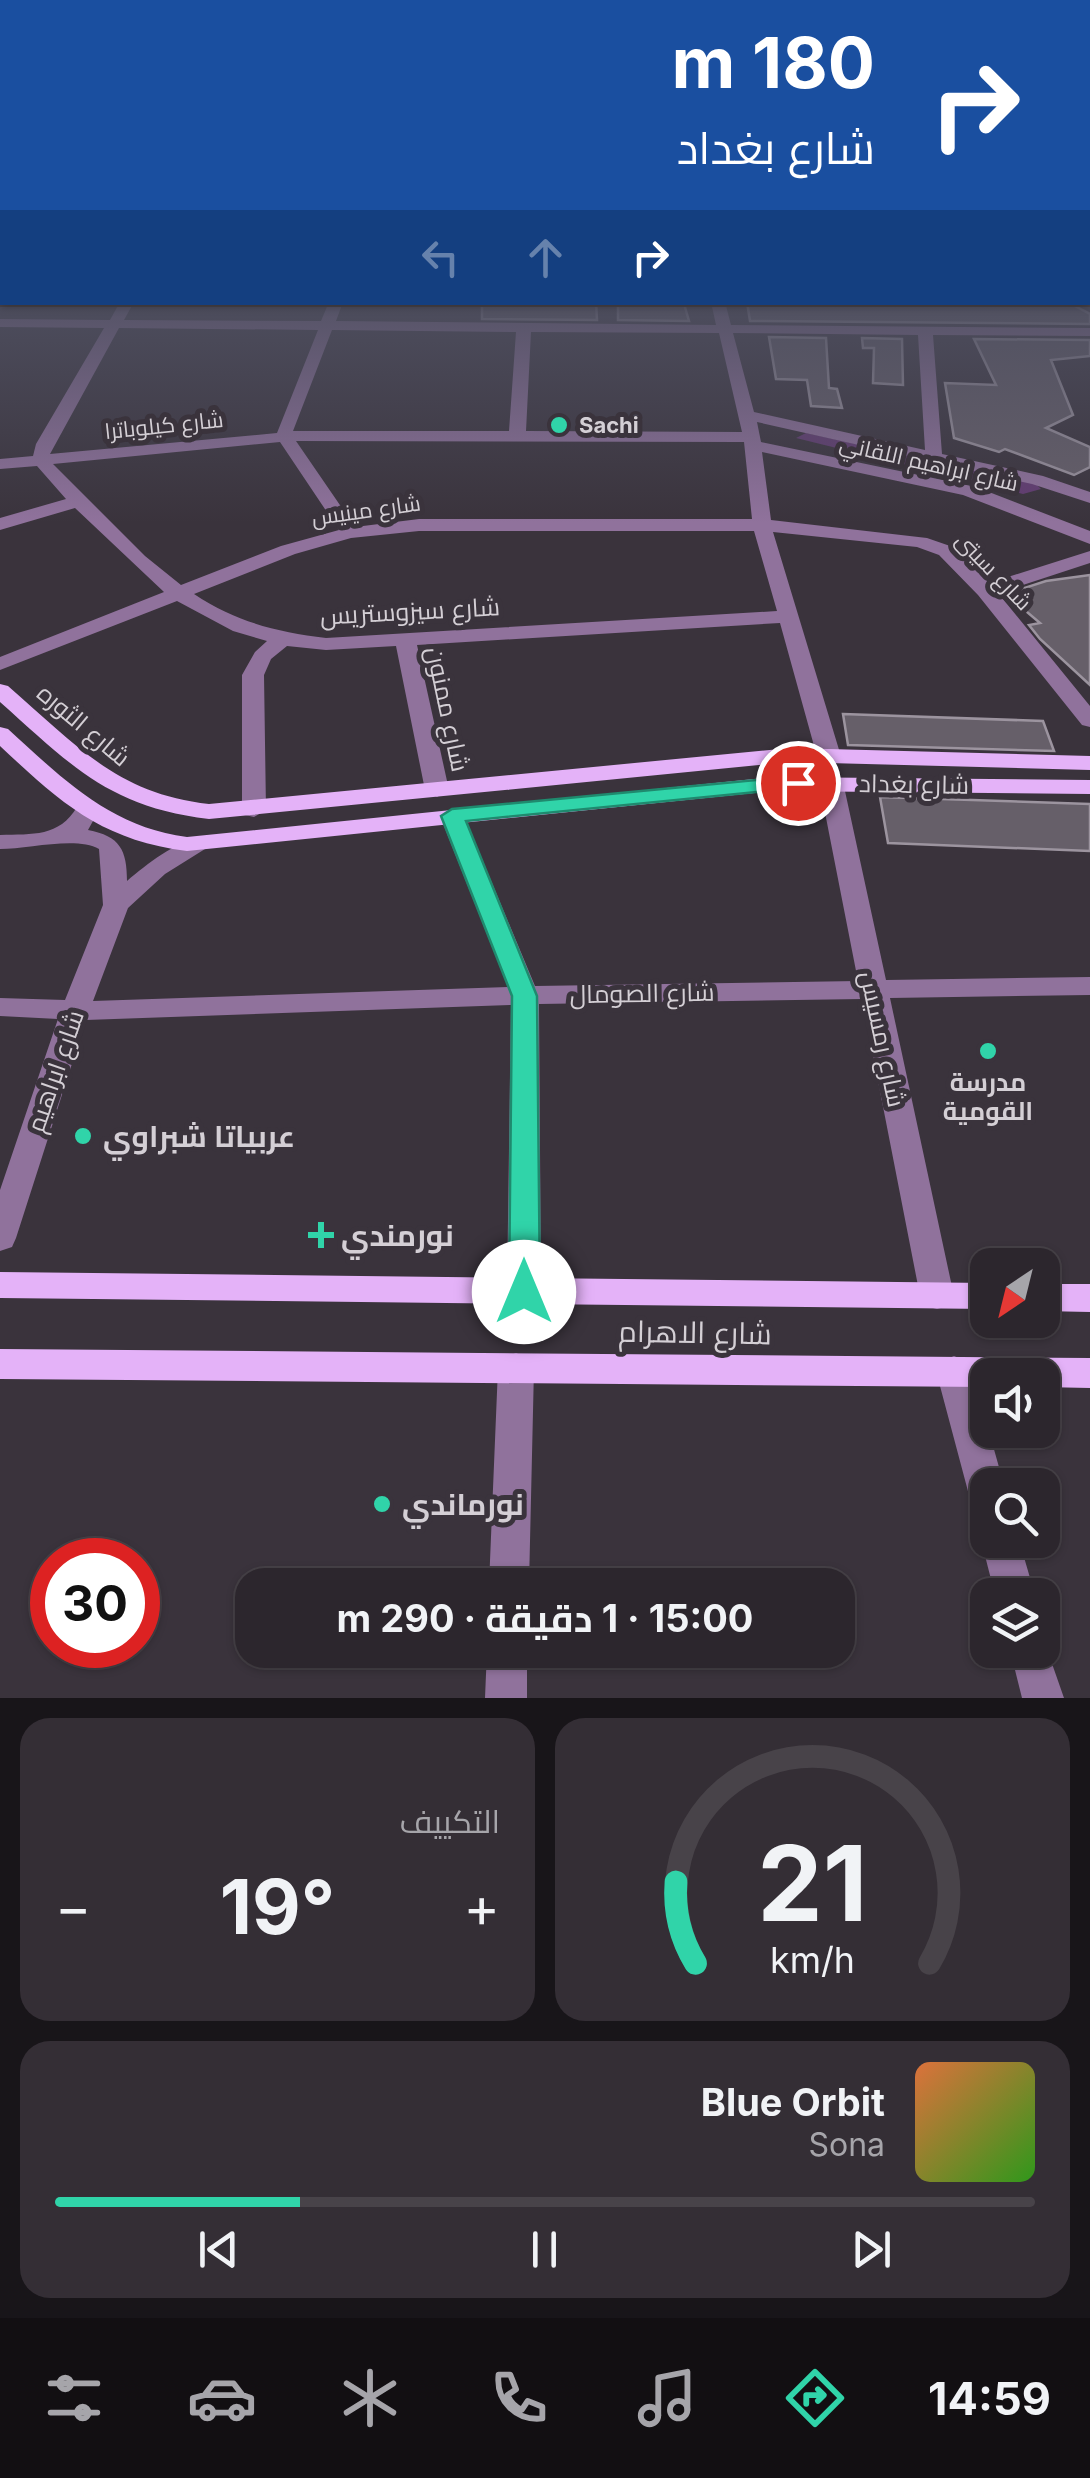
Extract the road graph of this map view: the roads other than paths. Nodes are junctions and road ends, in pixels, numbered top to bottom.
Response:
1 (91, 364) edge
2 (311, 364) edge
3 (522, 364) edge
4 (734, 364) edge
5 (927, 364) edge
6 (747, 415) junction
7 (800, 426) junction
8 (517, 435) junction
9 (286, 436) junction
10 (753, 441) junction
11 (934, 456) junction
12 (42, 459) junction
13 (0, 464) edge
14 (1066, 488) junction
15 (1090, 498) edge
16 (78, 500) junction
17 (1035, 506) junction
18 (0, 524) edge
19 (762, 526) junction
20 (1090, 530) edge
21 (350, 533) junction
22 (1090, 538) edge
23 (1090, 556) edge
24 (985, 592) junction
25 (177, 595) junction
26 (788, 616) junction
27 (281, 640) junction
28 (405, 640) junction
29 (0, 664) edge
30 (0, 691) edge
31 (1090, 720) edge
32 (0, 734) edge
33 (1090, 764) edge
34 (830, 768) junction
35 (1090, 787) edge
36 (445, 803) junction
37 (254, 810) junction
38 (86, 812) junction
39 (62, 836) junction
40 (0, 842) edge
41 (201, 844) junction
42 (116, 906) junction
43 (1090, 986) edge
44 (872, 988) junction
45 (525, 996) junction
46 (0, 1007) edge
47 (75, 1011) junction
48 (0, 1238) edge
49 (0, 1285) edge
50 (524, 1292) junction
51 (937, 1296) junction
52 (970, 1296) edge
53 (1060, 1297) edge
54 (1090, 1298) edge
55 (0, 1364) edge
56 (516, 1368) junction
57 (954, 1371) junction
58 (1090, 1372) edge
59 (981, 1468) edge
60 (510, 1568) edge
61 (507, 1668) edge
62 (1035, 1668) edge
63 (506, 1698) edge
64 (1043, 1698) edge

1 - 12 street
2 - 9 street
3 - 8 street
4 - 6 street, شارع رمسيس
5 - 11 street
6 - 7 street, شارع ابراهيم اللقاني
6 - 10 street, شارع رمسيس
7 - 11 street, شارع ابراهيم اللقاني
7 - 17 street, شارع ابراهيم اللقاني
8 - 9 street, شارع كيلوباترا
8 - 10 street, شارع كيلوباترا
9 - 12 street, شارع كيلوباترا
9 - 21 street
10 - 19 street, شارع رمسيس
10 - 22 street, شارع ابراهيم اللقاني
11 - 14 street, شارع ابراهيم اللقاني
12 - 13 street, شارع كيلوباترا
12 - 16 street, شارع سيزوستريس
14 - 15 street, شارع ابراهيم اللقاني
14 - 17 street
16 - 18 street
16 - 25 street, شارع سيزوستريس
17 - 20 street, شارع ابراهيم اللقاني
19 - 21 street, شارع مينيس
19 - 24 street, شارع سيتى
19 - 26 street, شارع رمسيس
21 - 25 street, شارع مينيس
23 - 24 street
24 - 31 street, شارع سيتى
25 - 27 street, شارع سيزوستريس
25 - 29 street, شارع مينيس
26 - 28 street, شارع سيزوستريس
26 - 34 street, شارع رمسيس
27 - 28 street, شارع سيزوستريس
27 - 37 street
28 - 36 street, شارع ممنون
30 - 37 main road, شارع الثوره
32 - 38 main road
33 - 34 main road, شارع بغداد
34 - 35 main road, شارع بغداد
34 - 36 main road, شارع بغداد
34 - 44 street, شارع رمسيس
36 - 37 main road, شارع بغداد
36 - 41 main road, شارع بغداد
36 - 45 street, شارع ممنون
38 - 39 street
38 - 41 main road
39 - 40 street
39 - 42 street, شارع ابراهيم
41 - 42 street, شارع ابراهيم
42 - 47 street, شارع ابراهيم
43 - 44 street, شارع الصومال
44 - 45 street, شارع الصومال
44 - 51 street, شارع رمسيس
45 - 47 street, شارع الصومال
45 - 50 street
46 - 47 street, شارع الصومال
47 - 48 street, شارع ابراهيم
49 - 50 main road, شارع الاهرام
50 - 51 main road, شارع الاهرام
51 - 52 main road, شارع الاهرام
53 - 54 main road
55 - 56 main road, شارع الاهرام
56 - 57 main road, شارع الاهرام
56 - 60 street
57 - 58 main road, شارع الاهرام
57 - 59 street
61 - 63 street
62 - 64 street

